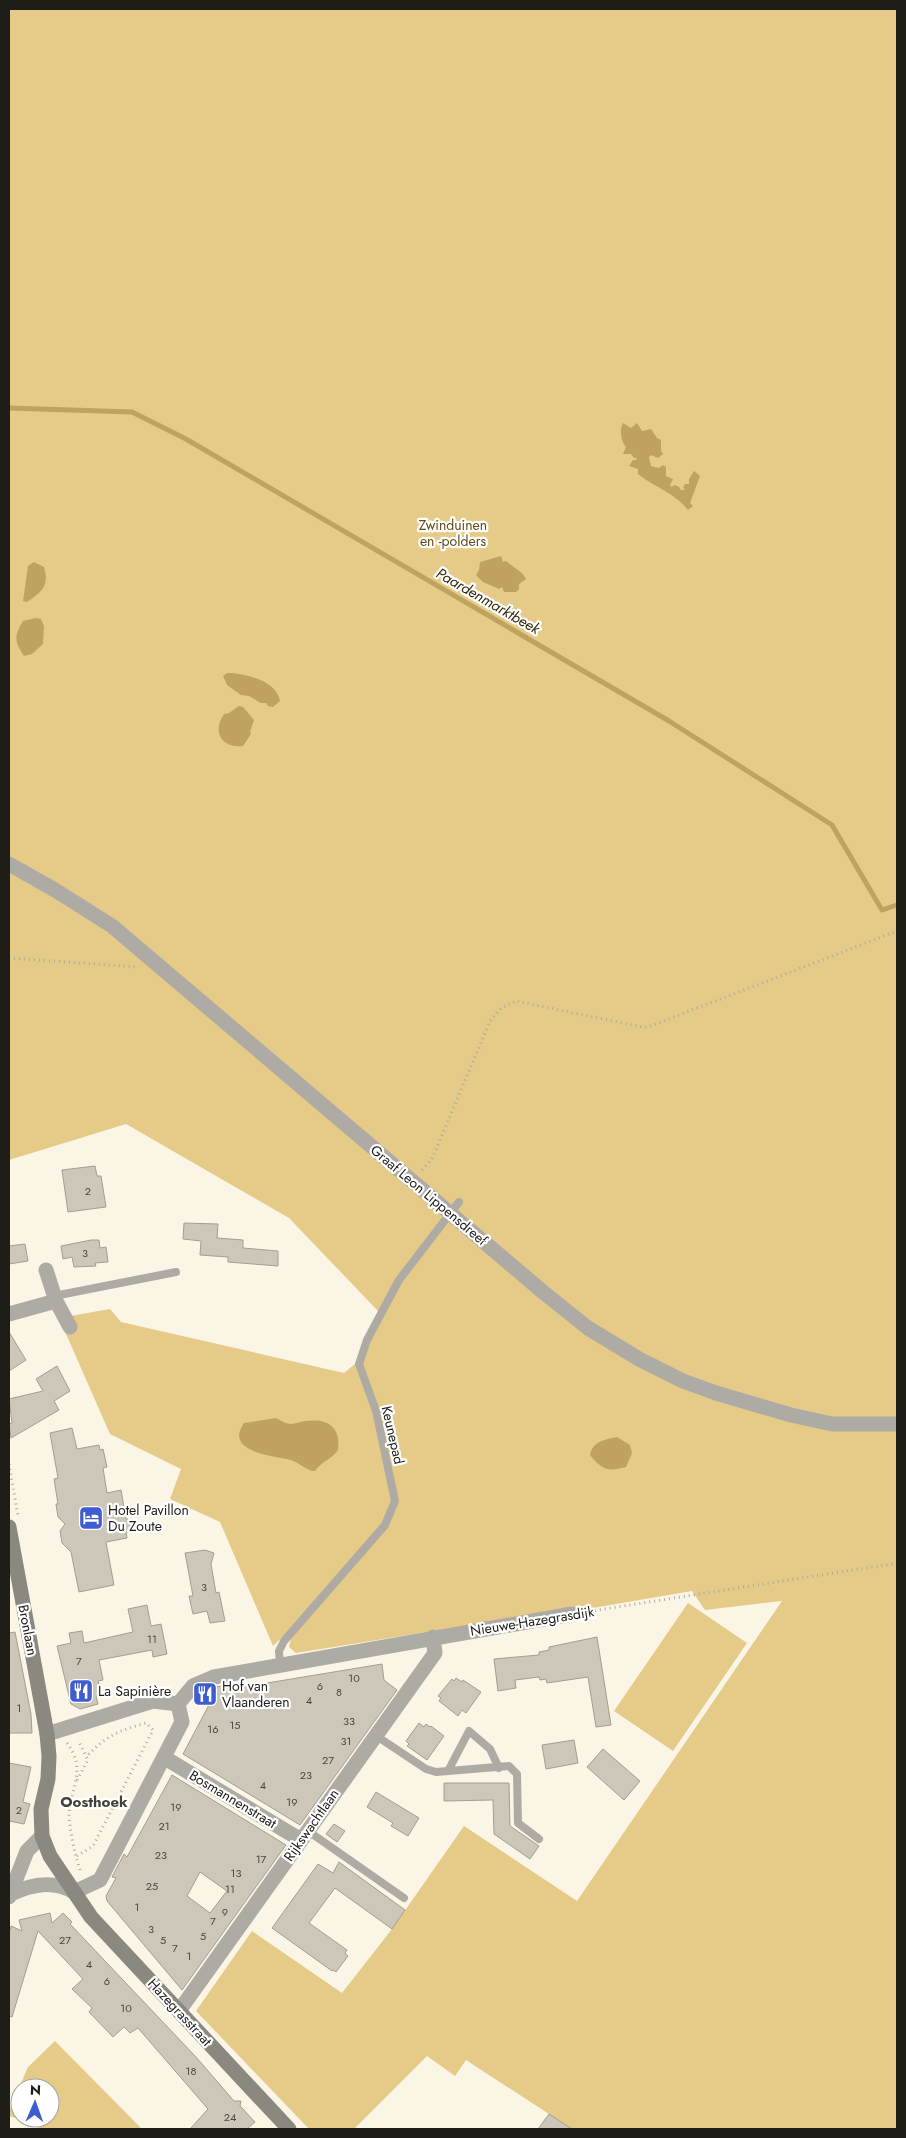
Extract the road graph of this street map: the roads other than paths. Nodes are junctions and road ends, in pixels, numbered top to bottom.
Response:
1 (9, 864) edge
2 (455, 1207) junction
3 (46, 1270) dead end
4 (176, 1272) dead end
5 (55, 1298) junction
6 (9, 1314) edge
7 (70, 1327) dead end
8 (897, 1424) edge
9 (9, 1527) edge
10 (572, 1614) road end
11 (433, 1637) junction
12 (280, 1664) junction
13 (178, 1704) junction
14 (47, 1734) junction
15 (375, 1735) junction
16 (165, 1758) junction
17 (499, 1768) junction
18 (448, 1771) junction
19 (304, 1835) junction
20 (42, 1836) junction
21 (539, 1839) dead end
22 (74, 1892) junction
23 (10, 1896) edge
24 (404, 1898) dead end
25 (179, 2011) junction
26 (289, 2129) edge

1 - 2 street, Graaf Leon Lippensdreef
2 - 8 street, Graaf Leon Lippensdreef
2 - 12 lane, Keunepad
3 - 5 street
4 - 5 lane
5 - 6 street
5 - 7 street
9 - 14 street, Bronlaan
10 - 11 street, Nieuwe-Hazegrasdijk
11 - 12 street, Nieuwe-Hazegrasdijk
11 - 15 street, Rijkswachtlaan
12 - 13 street, Nieuwe-Hazegrasdijk
13 - 14 street
13 - 16 street
14 - 20 street, Bronlaan
15 - 18 lane
15 - 19 street, Rijkswachtlaan
16 - 19 street, Bosmannenstraat
16 - 22 street
17 - 18 lane
17 - 18 lane
17 - 21 lane
19 - 24 lane
19 - 25 street, Rijkswachtlaan
20 - 22 street, Hazegrasstraat
20 - 23 street
22 - 23 street
22 - 25 street, Hazegrasstraat
25 - 26 street, Hazegrasstraat

